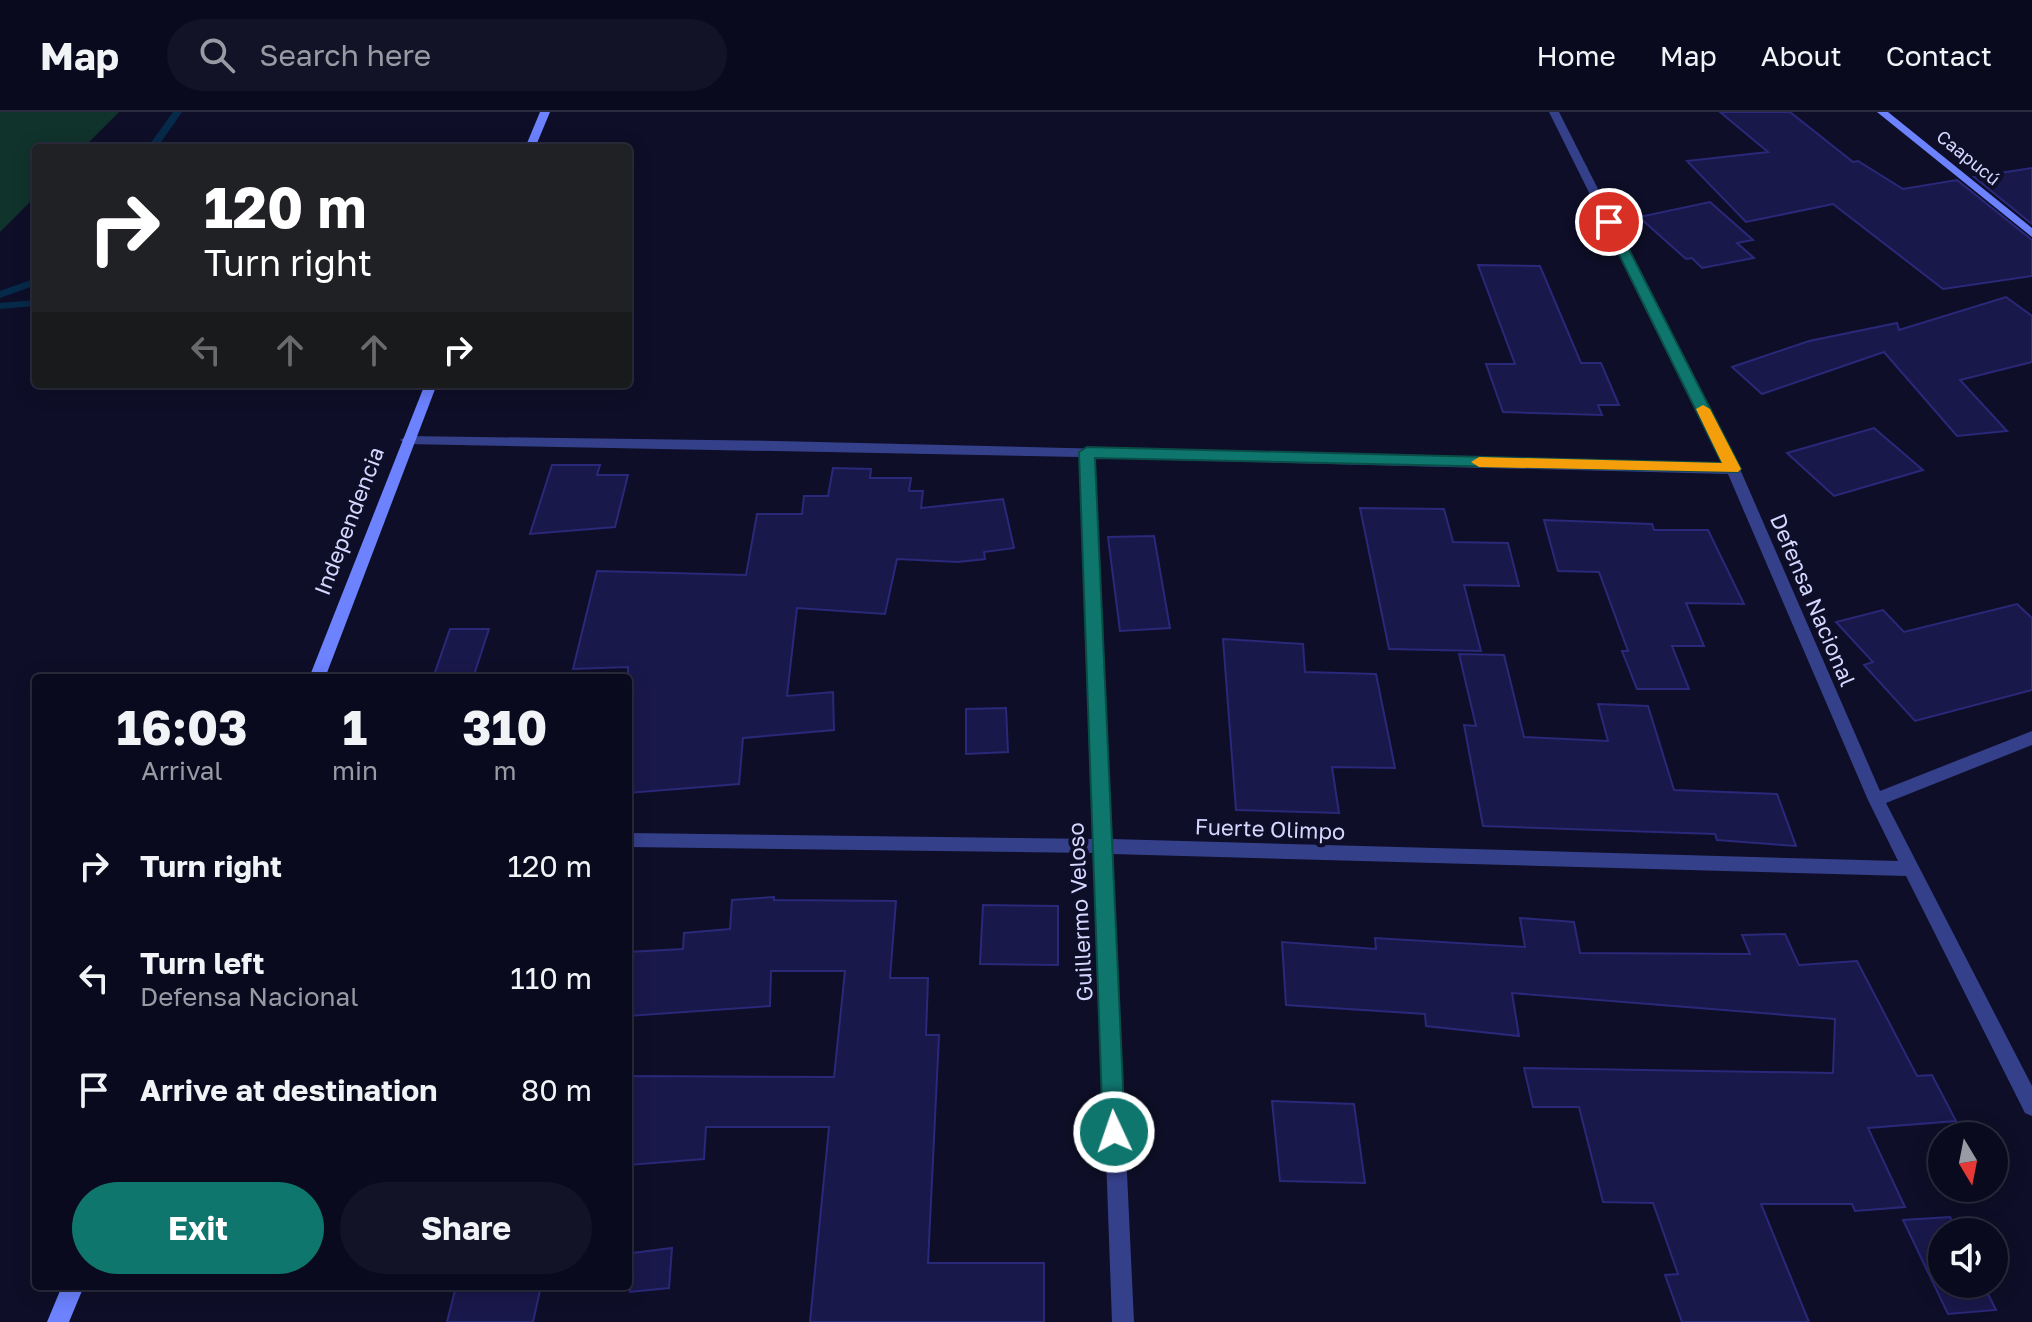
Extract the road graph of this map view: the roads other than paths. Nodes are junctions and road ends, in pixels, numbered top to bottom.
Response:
1 (545, 112) edge
2 (1554, 112) edge
3 (1882, 112) edge
4 (532, 144) edge
5 (2032, 234) edge
6 (429, 388) edge
7 (407, 440) junction
8 (1087, 452) junction
9 (1733, 469) junction
10 (319, 674) edge
11 (2032, 738) edge
12 (1876, 800) junction
13 (632, 840) edge
14 (1101, 846) junction
15 (1911, 869) junction
16 (2032, 1106) edge
17 (71, 1290) edge
18 (58, 1322) edge
19 (1123, 1322) edge

1 - 4 street
2 - 9 street, Defensa Nacional
3 - 5 street, Caapucú
6 - 7 street, Independencia
7 - 8 street
7 - 10 street, Independencia
8 - 9 street
8 - 14 street, Guillermo Veloso
9 - 12 street, Defensa Nacional
11 - 12 street
12 - 15 street, Defensa Nacional
13 - 14 street, Fuerte Olimpo
14 - 15 street, Fuerte Olimpo
14 - 19 street, Guillermo Veloso
15 - 16 street, Defensa Nacional
17 - 18 street

